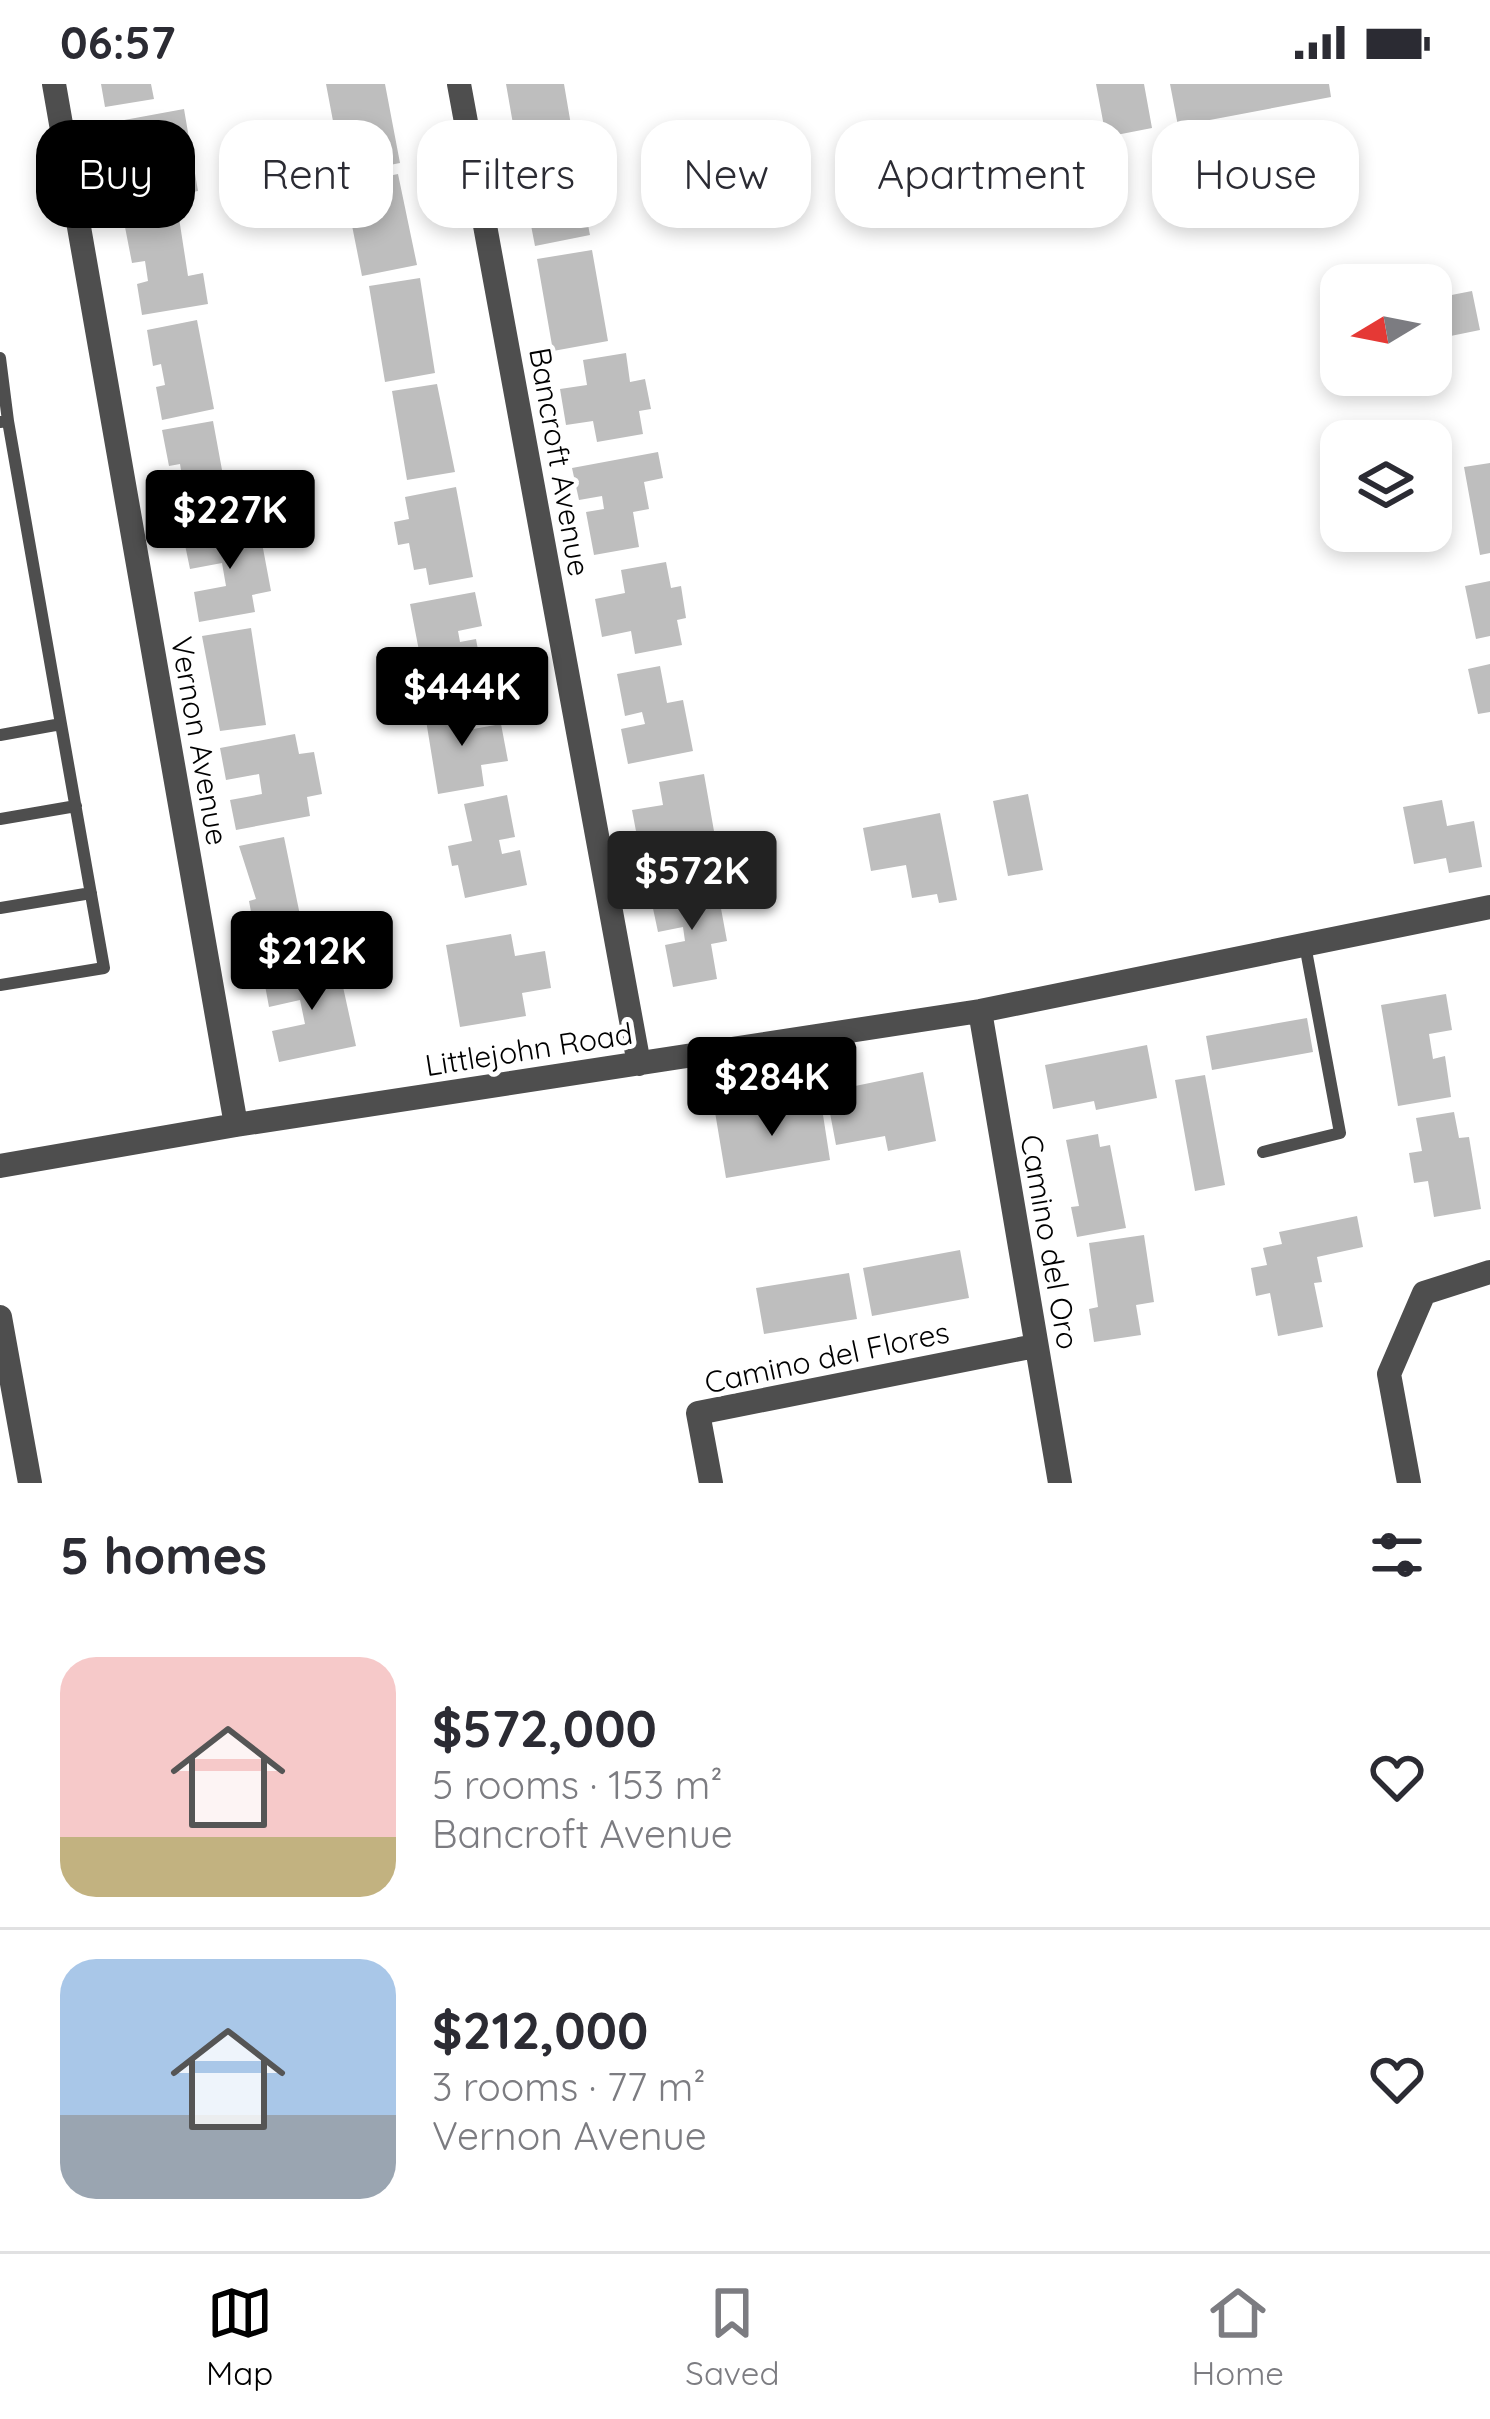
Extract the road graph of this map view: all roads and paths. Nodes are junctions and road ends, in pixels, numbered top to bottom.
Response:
1 (54, 84) edge
2 (459, 84) edge
3 (0, 358) edge
4 (4, 422) edge
5 (62, 724) junction
6 (0, 735) edge
7 (76, 806) junction
8 (0, 819) edge
9 (91, 893) junction
10 (1490, 907) edge
11 (0, 908) edge
12 (1304, 945) junction
13 (0, 985) edge
14 (980, 1011) junction
15 (639, 1064) junction
16 (236, 1125) junction
17 (1263, 1152) dead end
18 (0, 1166) edge
19 (1490, 1272) edge
20 (0, 1318) edge
21 (1035, 1346) junction
22 (30, 1483) edge
23 (711, 1483) edge
24 (1060, 1483) edge
25 (1409, 1483) edge

1 - 16 street, Vernon Avenue
2 - 15 street, Bancroft Avenue
3 - 4 lane
4 - 5 lane
5 - 6 lane
5 - 7 lane
7 - 8 lane
7 - 9 lane
9 - 11 lane
9 - 13 lane
10 - 12 street, Littlejohn Road
12 - 14 street, Littlejohn Road
12 - 17 lane
14 - 15 street, Littlejohn Road
14 - 21 street, Camino del Oro
15 - 16 street, Littlejohn Road
16 - 18 street, Littlejohn Road
19 - 25 street
20 - 22 street
21 - 23 street, Camino del Flores
21 - 24 street, Camino del Oro

